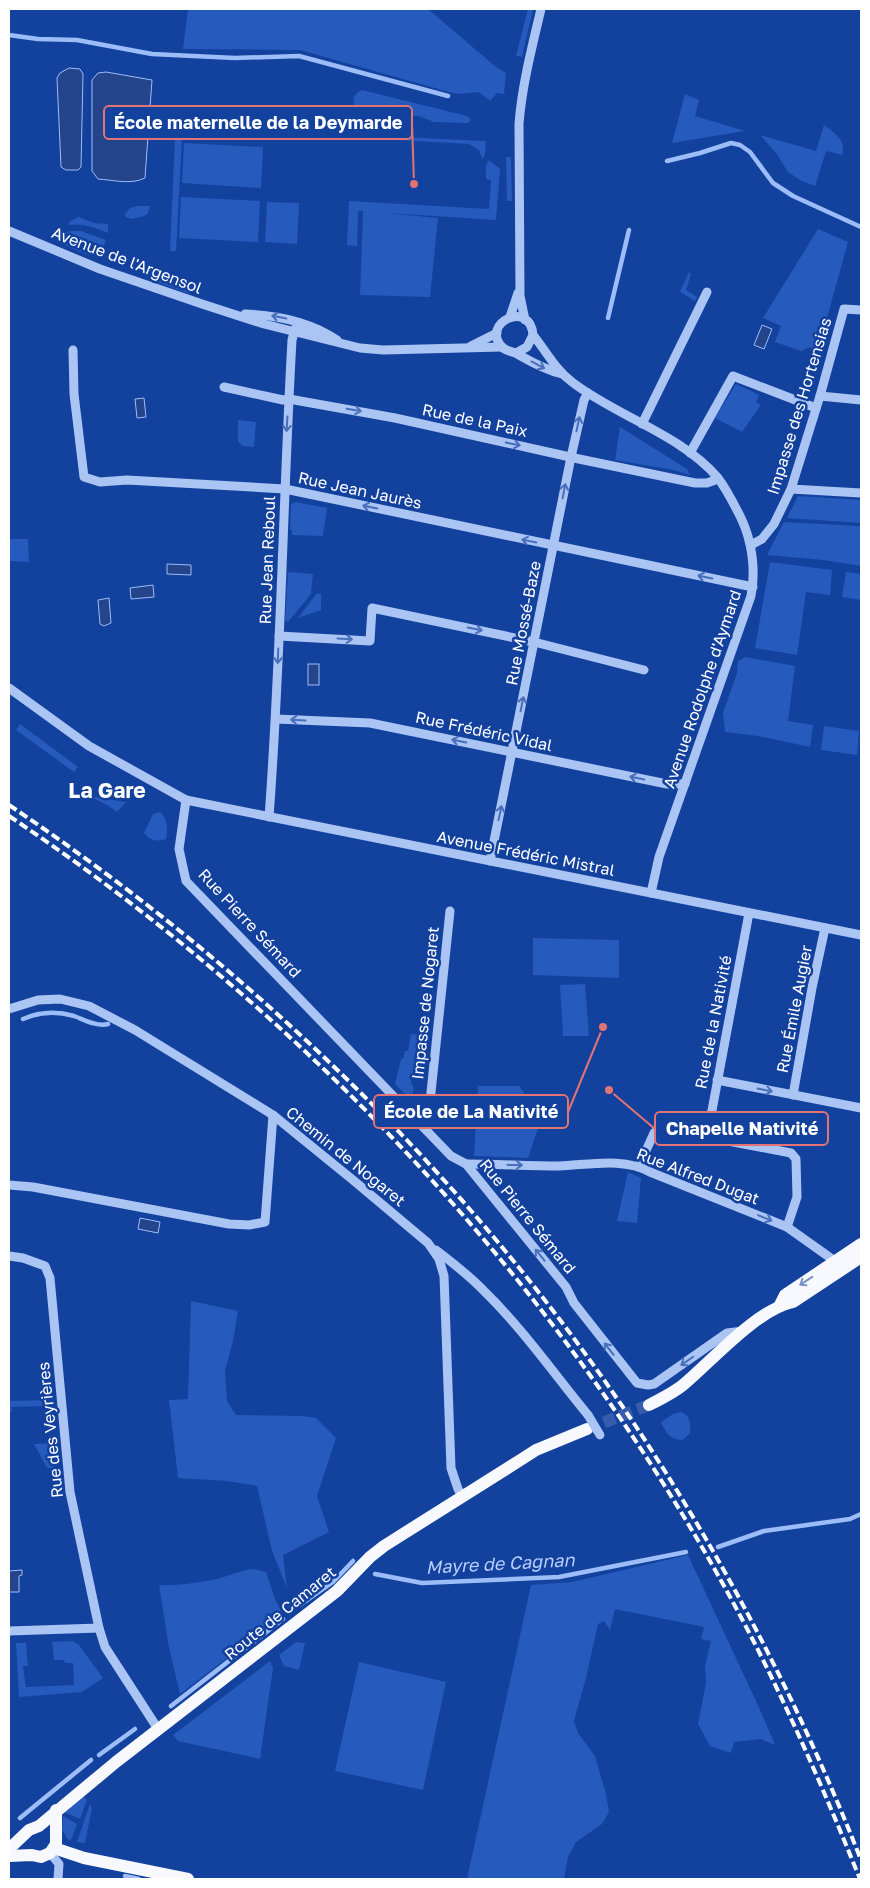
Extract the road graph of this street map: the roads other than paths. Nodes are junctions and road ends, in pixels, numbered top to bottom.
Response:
1 (541, 9) edge
2 (9, 231) edge
3 (520, 288) junction
4 (707, 292) dead end
5 (861, 310) edge
6 (237, 314) junction
7 (510, 318) junction
8 (525, 320) junction
9 (320, 330) junction
10 (294, 332) junction
11 (497, 333) junction
12 (533, 336) junction
13 (342, 343) junction
14 (468, 347) junction
15 (502, 347) junction
16 (73, 350) dead end
17 (516, 353) junction
18 (562, 374) junction
19 (224, 388) dead end
20 (588, 393) junction
21 (820, 396) junction
22 (288, 399) junction
23 (861, 400) edge
24 (816, 408) junction
25 (642, 424) junction
26 (690, 452) junction
27 (571, 457) junction
28 (718, 479) junction
29 (284, 489) junction
30 (791, 489) junction
31 (861, 493) edge
32 (751, 545) junction
33 (554, 546) junction
34 (753, 587) junction
35 (279, 636) junction
36 (534, 642) junction
37 (644, 670) dead end
38 (9, 688) edge
39 (276, 719) junction
40 (512, 752) junction
41 (685, 784) junction
42 (186, 800) junction
43 (269, 818) junction
44 (490, 861) junction
45 (651, 893) junction
46 (450, 911) dead end
47 (749, 913) junction
48 (825, 928) junction
49 (861, 935) edge
50 (9, 1009) edge
51 (717, 1080) junction
52 (793, 1095) junction
53 (861, 1108) edge
54 (273, 1116) junction
55 (425, 1128) junction
56 (707, 1137) junction
57 (466, 1164) junction
58 (639, 1166) junction
59 (9, 1185) edge
60 (787, 1227) junction
61 (428, 1243) junction
62 (861, 1244) edge
63 (9, 1256) edge
64 (861, 1257) edge
65 (840, 1265) junction
66 (743, 1332) junction
67 (649, 1404) tunnel mouth
68 (587, 1429) tunnel mouth
69 (600, 1435) dead end
70 (462, 1496) junction
71 (99, 1628) junction
72 (9, 1631) edge
73 (158, 1729) junction
74 (56, 1810) junction
75 (39, 1826) junction
76 (26, 1835) junction
77 (54, 1835) junction
78 (9, 1850) edge
79 (52, 1851) junction
80 (32, 1855) junction
81 (9, 1856) edge
82 (58, 1879) edge
83 (188, 1879) edge

1 - 3 street, Avenue Rodolphe d'Aymard
2 - 6 street, Avenue de l'Argensol
3 - 7 street, Avenue Rodolphe d'Aymard
3 - 8 street, Avenue Rodolphe d'Aymard
4 - 25 street
5 - 21 street, Impasse des Hortensias
9 -> 6 street, Avenue de l'Argensol
6 - 10 street, Avenue de l'Argensol
7 - 8 street
7 - 11 street, Avenue Rodolphe d'Aymard
8 - 12 street, Avenue Rodolphe d'Aymard
9 - 10 street
9 - 13 street, Avenue de l'Argensol
10 - 13 street, Avenue de l'Argensol
10 - 22 street, Rue Jean Reboul
11 - 14 street, Avenue de l'Argensol
11 - 15 street
12 - 17 street
12 - 18 street, Avenue Rodolphe d'Aymard
13 - 14 street, Avenue de l'Argensol
14 - 15 street, Avenue de l'Argensol
15 - 17 street, Avenue Rodolphe d'Aymard
16 - 29 street, Rue Jean Jaurès
17 -> 18 street, Avenue Rodolphe d'Aymard
18 - 20 street, Avenue Rodolphe d'Aymard
19 - 22 street, Rue de la Paix
20 - 25 street, Avenue Rodolphe d'Aymard
27 -> 20 street, Rue Mossé-Baze
21 - 23 street
21 - 24 street, Impasse des Hortensias
22 -> 27 street, Rue de la Paix
22 -> 29 street, Rue Jean Reboul
24 - 26 street
24 - 30 street, Impasse des Hortensias
25 - 26 street, Avenue Rodolphe d'Aymard
26 - 28 street, Avenue Rodolphe d'Aymard
27 - 28 street, Rue de la Paix
33 -> 27 street, Rue Mossé-Baze
28 - 32 street, Avenue Rodolphe d'Aymard
33 -> 29 street, Rue Jean Jaurès
29 - 35 street, Rue Jean Reboul
30 - 31 street
30 - 32 street, Impasse des Hortensias
32 - 34 street, Avenue Rodolphe d'Aymard
34 -> 33 street, Rue Jean Jaurès
33 - 36 street, Rue Mossé-Baze
34 - 41 street, Avenue Rodolphe d'Aymard
35 -> 36 street
35 -> 39 street, Rue Jean Reboul
36 - 37 street
40 -> 36 street, Rue Mossé-Baze
38 - 42 street, Avenue Frédéric Mistral
40 -> 39 street, Rue Frédéric Vidal
39 - 43 street, Rue Jean Reboul
41 -> 40 street, Rue Frédéric Vidal
44 -> 40 street, Rue Mossé-Baze
41 - 45 street, Avenue Rodolphe d'Aymard
42 - 43 street, Avenue Frédéric Mistral
42 - 55 street, Rue Pierre Sémard
43 - 44 street, Avenue Frédéric Mistral
44 - 45 street, Avenue Frédéric Mistral
45 - 47 street, Avenue Frédéric Mistral
46 - 55 street, Impasse de Nogaret
47 - 48 street, Avenue Frédéric Mistral
47 - 51 street, Rue de la Nativité
48 - 49 street, Avenue Frédéric Mistral
48 - 52 street, Rue Émile Augier
50 - 54 street, Chemin de Nogaret
51 -> 52 street
51 - 56 street, Rue de la Nativité
52 - 53 street
54 - 59 street
54 - 61 street, Chemin de Nogaret
55 - 57 street, Rue Pierre Sémard
56 - 58 street
56 - 60 street
57 -> 58 street, Rue Alfred Dugat
66 -> 57 street, Rue Pierre Sémard
58 -> 60 street, Rue Alfred Dugat
60 - 65 street, Rue Alfred Dugat
61 - 69 street, bridge
61 - 70 street, Chemin de Nogaret
62 - 65 main road
63 - 71 street, Rue des Veyrières
64 - 65 main road
65 - 66 main road
66 - 67 main road
68 - 70 main road, Route de Camaret
70 - 73 main road, Route de Camaret
71 - 72 street
71 - 73 street, Rue des Veyrières
73 - 74 main road, Route de Camaret
74 - 75 main road, Route de Camaret
74 - 77 main road
75 - 76 main road, Route de Camaret
75 - 77 main road
76 - 78 main road, Route de Camaret
76 - 80 main road
77 - 79 main road
79 - 80 main road
79 - 82 street
79 - 83 main road
80 - 81 main road

